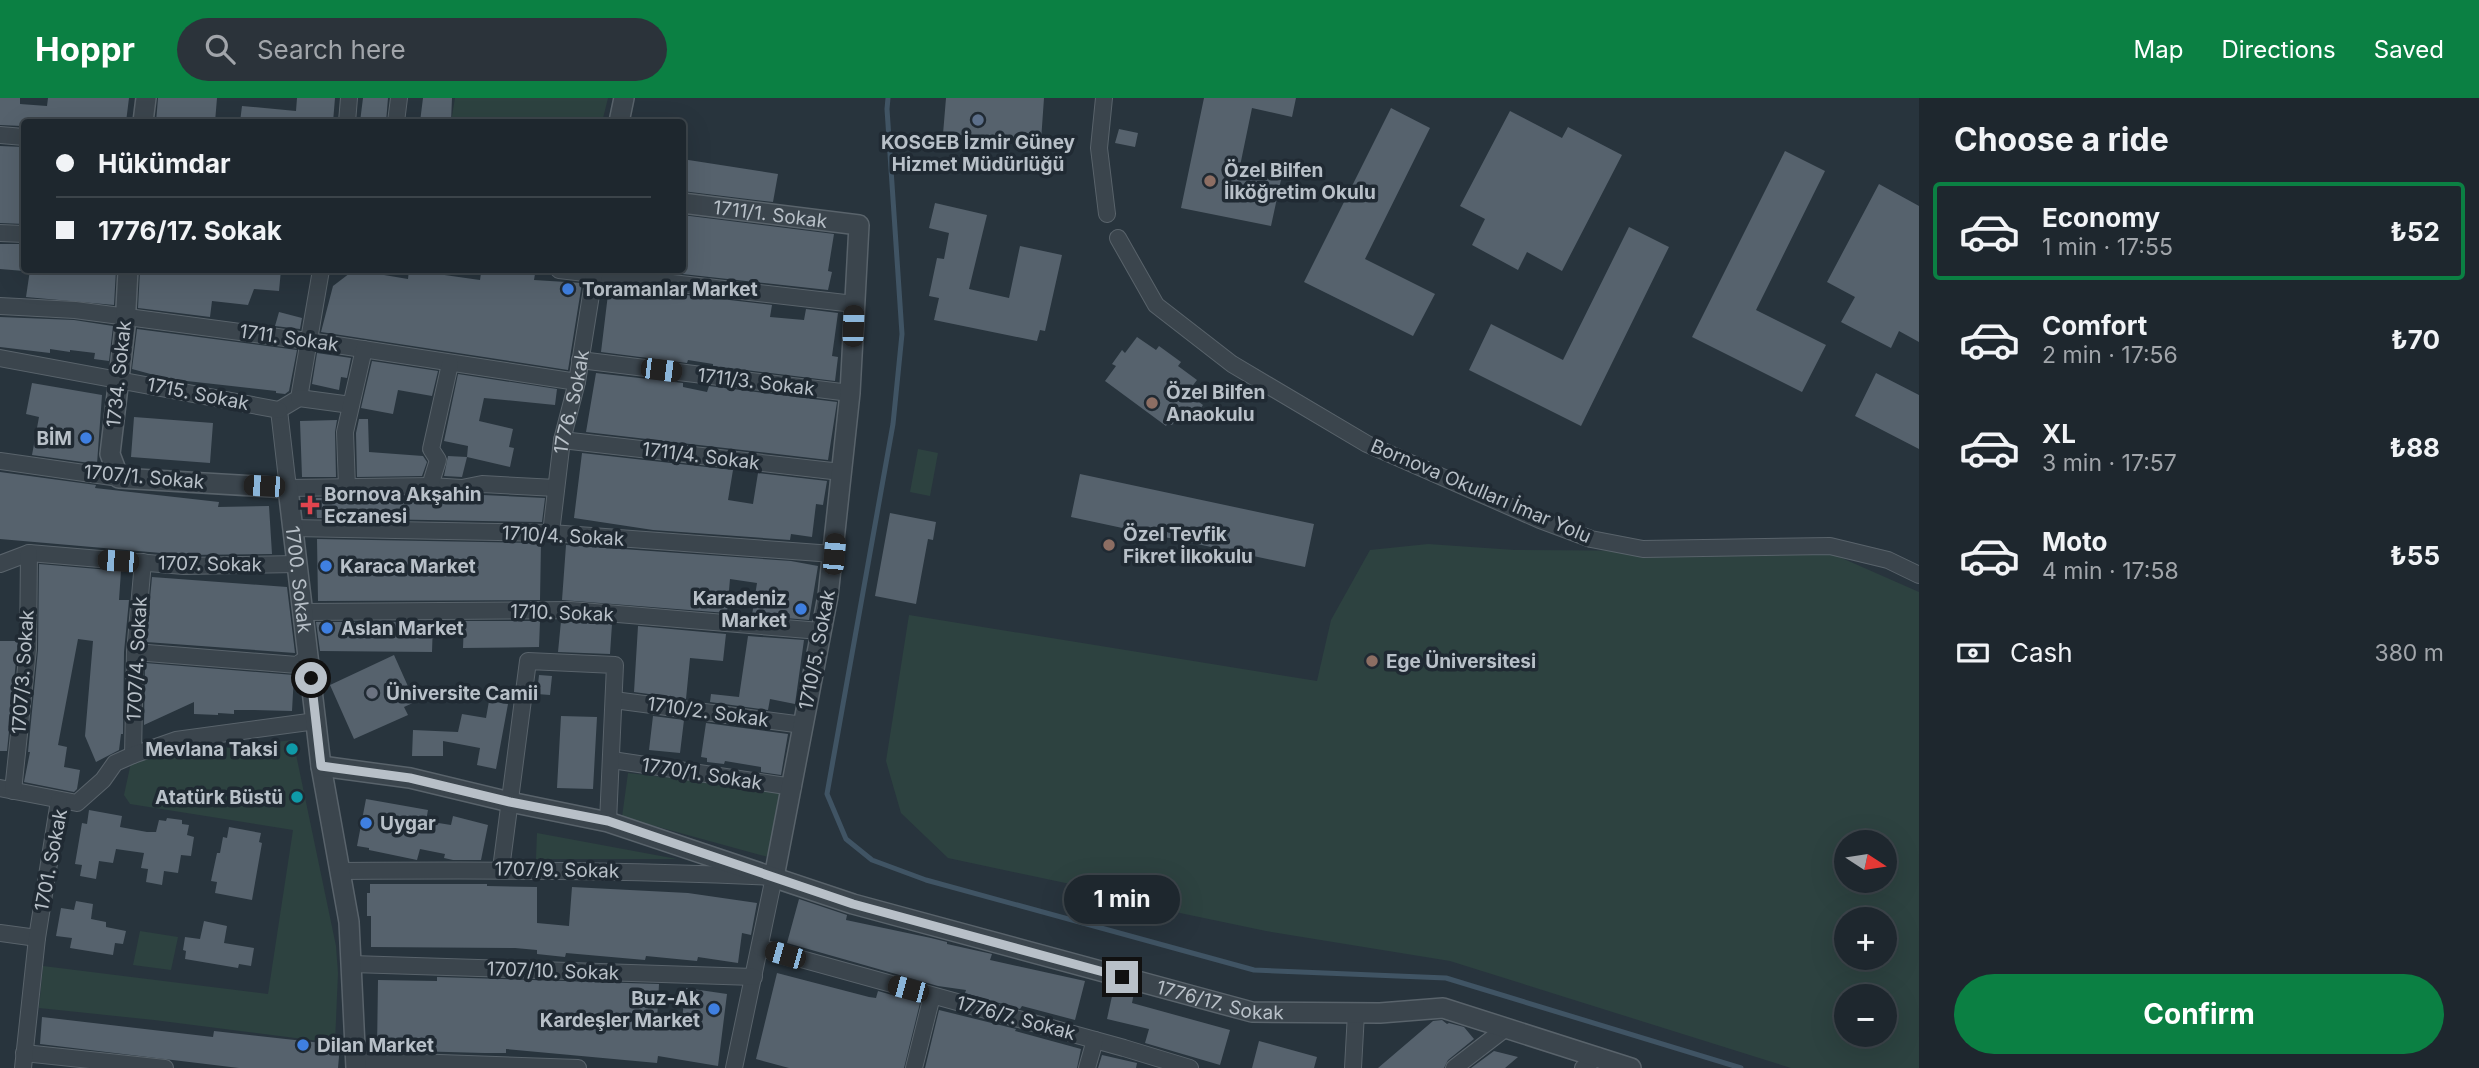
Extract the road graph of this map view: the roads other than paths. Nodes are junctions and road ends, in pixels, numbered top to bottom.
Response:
1 (146, 98) edge
2 (349, 98) edge
3 (398, 98) edge
4 (624, 98) edge
5 (1104, 98) edge
6 (143, 119) edge
7 (346, 119) edge
8 (396, 119) edge
9 (620, 119) edge
10 (0, 135) edge
11 (21, 137) edge
12 (686, 203) edge
13 (1107, 214) dead end
14 (859, 225) joint
15 (0, 233) edge
16 (21, 234) edge
17 (1118, 239) dead end
18 (128, 273) edge
19 (320, 273) edge
20 (595, 273) edge
21 (611, 273) edge
22 (854, 304) junction
23 (0, 306) edge
24 (125, 317) junction
25 (308, 341) junction
26 (364, 349) junction
27 (0, 358) edge
28 (580, 360) junction
29 (450, 364) junction
30 (118, 378) junction
31 (577, 382) junction
32 (850, 393) junction
33 (299, 398) junction
34 (351, 405) junction
35 (279, 410) junction
36 (562, 440) junction
37 (0, 461) edge
38 (841, 472) junction
39 (119, 478) junction
40 (430, 486) junction
41 (347, 487) junction
42 (288, 488) junction
43 (556, 488) junction
44 (293, 528) junction
45 (551, 533) junction
46 (29, 552) junction
47 (834, 554) junction
48 (142, 562) junction
49 (0, 564) edge
50 (297, 564) junction
51 (1919, 575) edge
52 (303, 612) junction
53 (820, 631) junction
54 (135, 652) junction
55 (308, 657) junction
56 (614, 700) junction
57 (316, 721) junction
58 (803, 725) junction
59 (133, 755) junction
60 (611, 760) junction
61 (321, 766) junction
62 (793, 787) junction
63 (6, 789) edge
64 (59, 801) junction
65 (510, 802) junction
66 (608, 821) junction
67 (501, 869) junction
68 (340, 872) junction
69 (774, 877) junction
70 (0, 933) edge
71 (37, 938) junction
72 (761, 948) junction
73 (352, 964) junction
74 (754, 977) junction
75 (932, 996) junction
76 (1356, 1013) junction
77 (1506, 1028) junction
78 (1095, 1040) junction
79 (23, 1060) edge
80 (1590, 1062) edge
81 (356, 1064) edge
82 (165, 1068) edge
83 (578, 1068) edge
84 (734, 1068) edge
85 (914, 1068) edge
86 (1087, 1068) edge
87 (1190, 1068) edge
88 (1353, 1068) edge
89 (1454, 1068) edge
90 (1631, 1068) edge

1 - 6 street
2 - 7 street
3 - 8 street
4 - 9 street
5 - 13 street
10 - 11 street
12 - 14 street, 1711/1. Sokak
14 - 22 street, 1710/5. Sokak
15 - 16 street
17 - 51 street, Bornova Okulları İmar Yolu
18 - 24 street, 1734. Sokak
19 - 25 street
20 - 28 street, 1776. Sokak
21 - 22 street
22 - 32 street, 1710/5. Sokak
23 - 24 street, 1711. Sokak
24 - 25 street, 1711. Sokak
24 - 30 street, 1734. Sokak
25 - 26 street, 1711. Sokak
25 - 33 street
26 - 29 street, 1711. Sokak
26 - 34 street
27 - 30 street, 1715. Sokak
28 - 31 street, 1776. Sokak
28 - 32 street, 1711/3. Sokak
29 - 31 street, 1711. Sokak
29 - 40 street
30 - 35 street, 1715. Sokak
30 - 39 street, 1734. Sokak
31 - 36 street, 1776. Sokak
32 - 38 street, 1710/5. Sokak
33 - 34 street
33 - 35 street
34 - 41 street
35 - 42 street, 1700. Sokak
36 - 38 street, 1711/4. Sokak
36 - 43 street, 1776. Sokak
37 - 39 street, 1707/1. Sokak
38 - 47 street, 1710/5. Sokak
39 - 42 street, 1707/1. Sokak
40 - 41 street
40 - 43 street
41 - 42 street
42 - 44 street, 1700. Sokak
43 - 45 street, 1776. Sokak
44 - 45 street, 1710/4. Sokak
44 - 50 street, 1700. Sokak
45 - 47 street, 1710/4. Sokak
46 - 48 street, 1707. Sokak
46 - 49 street, 1707. Sokak
46 - 63 street, 1707/3. Sokak
47 - 53 street, 1710/5. Sokak
48 - 50 street, 1707. Sokak
48 - 54 street, 1707/4. Sokak
50 - 52 street, 1700. Sokak
52 - 53 street, 1710. Sokak
52 - 55 street, 1700. Sokak
53 - 58 street, 1710/5. Sokak
54 - 55 street
54 - 59 street, 1707/4. Sokak
55 - 57 street, 1700. Sokak
56 - 58 street, 1710/2. Sokak
56 - 60 street
56 - 65 street
57 - 59 street, 1701. Sokak
57 - 61 street, 1700. Sokak
58 - 62 street, 1710/5. Sokak
59 - 64 street, 1701. Sokak
60 - 62 street, 1770/1. Sokak
60 - 66 street
61 - 65 street, 1776/17. Sokak
61 - 68 street, 1700. Sokak
62 - 69 street, 1710/5. Sokak
63 - 64 street
64 - 71 street, 1701. Sokak
65 - 66 street, 1776/17. Sokak
65 - 67 street
66 - 69 street, 1776/17. Sokak
67 - 68 street, 1707/9. Sokak
67 - 69 street, 1707/9. Sokak
68 - 73 street, 1700. Sokak
69 - 72 street, 1710/5. Sokak
69 - 76 street, 1776/17. Sokak
70 - 71 street
71 - 79 street, 1701. Sokak
72 - 74 street, 1710/5. Sokak
72 - 75 street, 1776/7. Sokak
73 - 74 street, 1707/10. Sokak
73 - 81 street, 1700. Sokak
74 - 84 street, 1710/5. Sokak
75 - 78 street, 1776/7. Sokak
75 - 85 street
76 - 77 street, 1776/17. Sokak
76 - 88 street
77 - 80 street, 1776/17. Sokak
77 - 89 street
78 - 86 street
78 - 87 street, 1776/7. Sokak
79 - 82 street
80 - 90 street, 1776/17. Sokak
81 - 83 street

